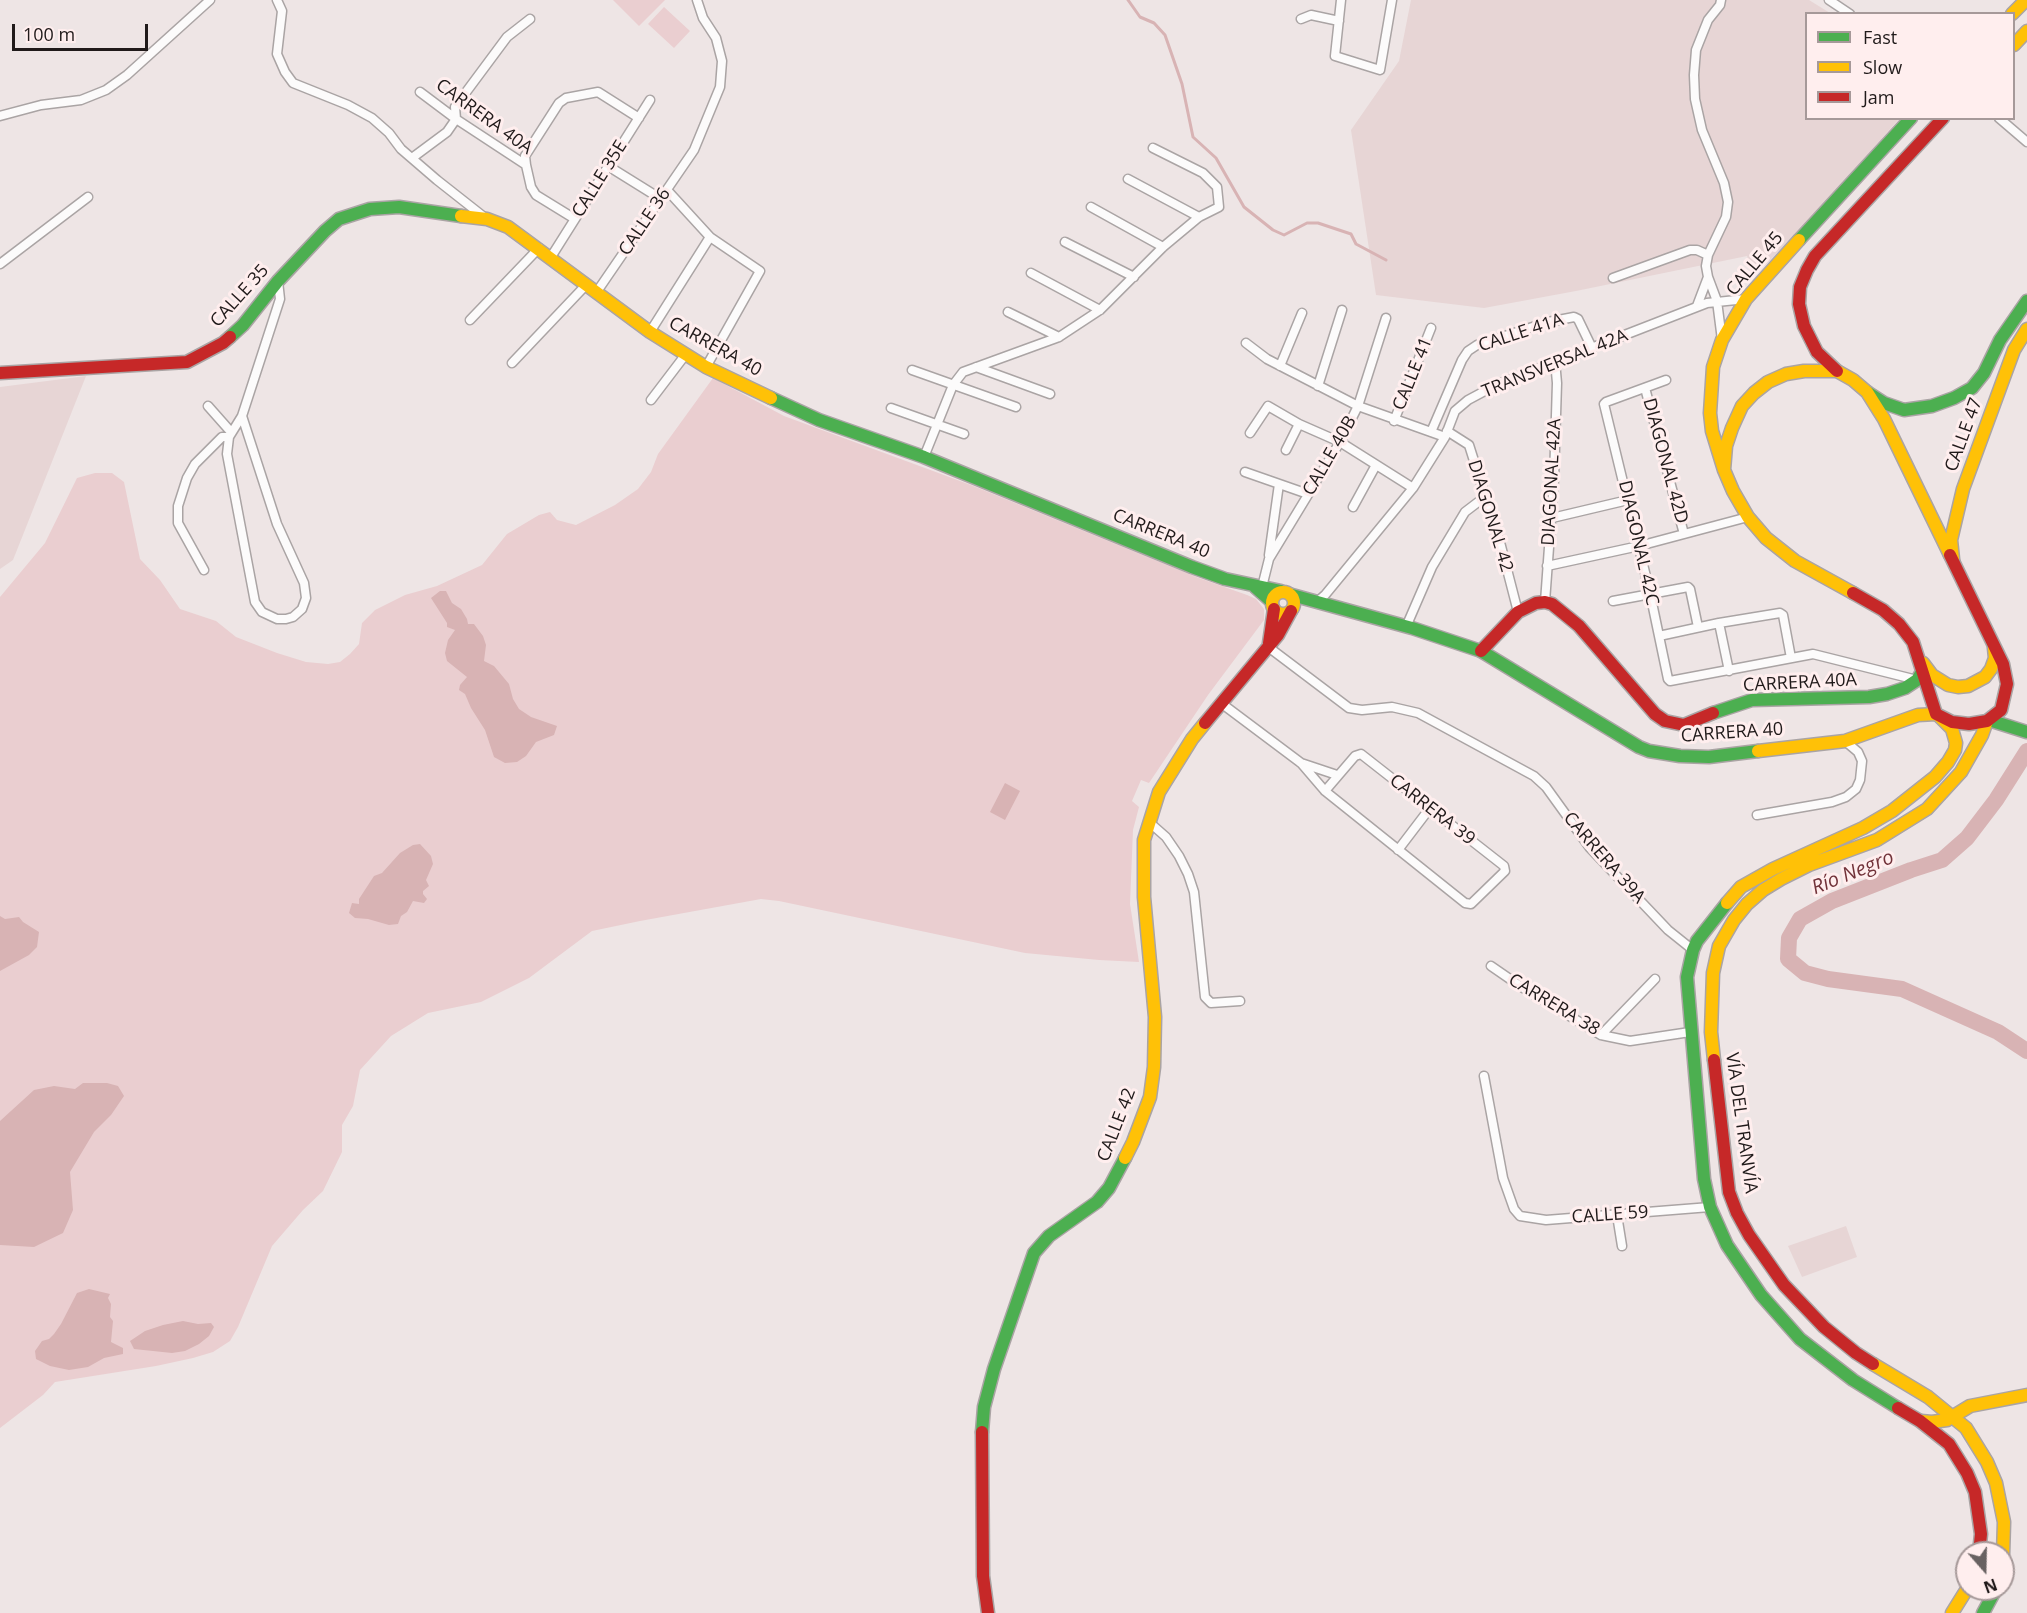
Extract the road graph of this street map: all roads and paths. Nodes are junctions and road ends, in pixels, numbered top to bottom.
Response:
1 (210, 0) edge
2 (271, 0) edge
3 (277, 0) edge
4 (697, 0) edge
5 (1341, 0) edge
6 (1392, 0) edge
7 (1721, 0) edge
8 (1829, 0) edge
9 (2026, 0) edge
10 (282, 11) junction
11 (1847, 12) edge
12 (2015, 12) edge
13 (530, 19) dead end
14 (1301, 19) dead end
15 (1339, 21) junction
16 (2027, 31) edge
17 (2015, 43) edge
18 (420, 92) dead end
19 (650, 100) dead end
20 (0, 116) edge
21 (639, 118) junction
22 (456, 119) junction
23 (1909, 120) edge
24 (1942, 120) edge
25 (2001, 120) edge
26 (2027, 142) edge
27 (1153, 148) dead end
28 (412, 158) junction
29 (526, 165) junction
30 (608, 166) junction
31 (1128, 179) dead end
32 (667, 190) junction
33 (88, 197) dead end
34 (660, 199) junction
35 (1091, 207) dead end
36 (1199, 218) junction
37 (487, 219) junction
38 (574, 219) junction
39 (710, 237) junction
40 (1065, 242) dead end
41 (1163, 247) junction
42 (539, 248) junction
43 (1708, 255) junction
44 (550, 257) junction
45 (0, 264) edge
46 (1031, 273) dead end
47 (1134, 277) junction
48 (1708, 277) junction
49 (1613, 278) dead end
50 (278, 281) junction
51 (586, 285) junction
52 (596, 293) junction
53 (1746, 299) junction
54 (1717, 301) junction
55 (2027, 301) edge
56 (1697, 306) junction
57 (1100, 310) junction
58 (1342, 310) dead end
59 (1008, 312) dead end
60 (1302, 313) dead end
61 (1386, 318) dead end
62 (470, 320) dead end
63 (1431, 328) dead end
64 (2027, 329) edge
65 (650, 332) junction
66 (1059, 337) junction
67 (1722, 340) junction
68 (1246, 343) dead end
69 (1592, 348) junction
70 (1468, 351) joint
71 (686, 354) junction
72 (1555, 361) junction
73 (512, 363) dead end
74 (1280, 366) junction
75 (706, 367) junction
76 (976, 367) junction
77 (912, 370) dead end
78 (1837, 370) junction
79 (0, 373) edge
80 (1666, 380) dead end
81 (953, 385) junction
82 (1318, 386) junction
83 (1645, 388) junction
84 (1867, 392) junction
85 (1050, 394) dead end
86 (651, 399) dead end
87 (208, 406) dead end
88 (1358, 406) junction
89 (1016, 407) dead end
90 (891, 408) dead end
91 (242, 416) junction
92 (1394, 421) junction
93 (1299, 424) junction
94 (937, 425) junction
95 (1431, 432) junction
96 (1250, 433) dead end
97 (964, 434) dead end
98 (1446, 434) junction
99 (230, 435) junction
100 (1340, 442) junction
101 (1286, 450) dead end
102 (924, 457) junction
103 (1376, 465) junction
104 (1724, 470) junction
105 (1245, 472) dead end
106 (1279, 483) junction
107 (1413, 488) junction
108 (1308, 494) junction
109 (1486, 496) junction
110 (1628, 500) junction
111 (1353, 507) dead end
112 (1748, 517) junction
113 (1552, 518) junction
114 (1684, 534) junction
115 (1639, 546) junction
116 (1269, 559) junction
117 (1953, 559) junction
118 (1547, 566) junction
119 (204, 570) dead end
120 (1258, 587) junction
121 (1650, 593) junction
122 (1313, 601) junction
123 (1613, 601) dead end
124 (1289, 602) junction
125 (1545, 602) junction
126 (1273, 606) junction
127 (1518, 612) junction
128 (1719, 623) junction
129 (1406, 627) junction
130 (1698, 627) junction
131 (1659, 636) junction
132 (1268, 645) junction
133 (1994, 646) junction
134 (1481, 651) junction
135 (1791, 658) junction
136 (1920, 670) junction
137 (1729, 671) junction
138 (1221, 704) junction
139 (2001, 710) junction
140 (1936, 714) junction
141 (1988, 721) junction
142 (2014, 728) junction
143 (2027, 732) edge
144 (1845, 741) junction
145 (1301, 763) junction
146 (1337, 775) junction
147 (1325, 791) junction
148 (1430, 808) junction
149 (1757, 815) dead end
150 (1149, 822) junction
151 (1398, 850) junction
152 (1693, 950) junction
153 (1491, 966) dead end
154 (1655, 979) dead end
155 (1240, 1001) dead end
156 (1690, 1032) junction
157 (1601, 1035) junction
158 (1484, 1076) dead end
159 (1710, 1207) junction
160 (1617, 1215) junction
161 (1622, 1245) dead end
162 (2027, 1395) edge
163 (1954, 1417) junction
164 (1920, 1420) junction
165 (1949, 1444) junction
166 (1980, 1541) edge
167 (2003, 1541) edge
168 (988, 1613) edge

1 - 20 street
2 - 10 street
3 - 10 street
4 - 32 street, CALLE 36
5 - 15 street
6 - 15 street
7 - 43 street
8 - 11 street
9 - 12 main road
10 - 28 street, CARRERA 40
13 - 22 street
14 - 15 street
16 - 17 main road
18 - 22 street, CARRERA 40A
19 - 21 street, CALLE 35E
21 - 29 street
21 - 30 street, CALLE 35E
22 - 28 street
22 - 29 street, CARRERA 40A
23 - 53 main road, CALLE 45
24 - 78 main road
25 - 26 street
27 - 36 street
28 - 37 street, CARRERA 40
29 - 38 street, CARRERA 40A
30 - 34 street
30 - 38 street, CALLE 35E
31 - 36 street
32 - 34 street, CALLE 36
32 - 39 street
33 - 45 street
34 - 52 street, CALLE 36
35 - 41 street
36 - 41 street
37 - 42 main road, CARRERA 40
37 - 50 main road, CALLE 35
38 - 44 street, CALLE 35E
39 - 65 street
39 - 75 street
40 - 47 street
41 - 47 street
42 - 44 main road, CARRERA 40
42 - 62 street
43 - 48 street
43 - 49 street
44 - 51 main road, CARRERA 40
46 - 57 street
47 - 57 street
48 - 54 street
48 - 56 street
50 - 79 main road, CALLE 35
50 - 91 street
51 - 52 main road, CARRERA 40
51 - 73 street
52 - 65 main road, CARRERA 40
53 - 54 street, TRANSVERSAL 42A
53 - 67 main road, CALLE 45
54 - 56 street, TRANSVERSAL 42A
54 - 67 street
55 - 84 main road, CALLE 47
56 - 69 street, TRANSVERSAL 42A
57 - 66 street
58 - 82 street
59 - 66 street
60 - 74 street
61 - 88 street, CALLE 40B
63 - 92 street, CALLE 41
64 - 117 main road, CALLE 47
65 - 71 main road, CARRERA 40
66 - 76 street
67 - 104 main road, CALLE 45
68 - 74 street, DIAGONAL 42
69 - 70 street, CALLE 41A
69 - 72 street, TRANSVERSAL 42A
70 - 95 street, TRANSVERSAL 42A
71 - 75 main road, CARRERA 40
71 - 86 street
72 - 98 street, TRANSVERSAL 42A
72 - 113 street, DIAGONAL 42A
74 - 82 street, DIAGONAL 42
75 - 102 main road, CARRERA 40
76 - 81 street
76 - 85 street
77 - 81 street
78 - 84 main road
78 - 104 main road
80 - 83 street
81 - 89 street
81 - 94 street
82 - 88 street, DIAGONAL 42
83 - 110 street, DIAGONAL 42C
83 - 114 street, DIAGONAL 42D
84 - 117 main road
87 - 99 street
88 - 92 street, DIAGONAL 42
88 - 100 street, CALLE 40B
90 - 94 street
91 - 99 street
91 - 99 street
92 - 95 street, DIAGONAL 42
93 - 96 street
93 - 100 street
93 - 101 street
94 - 97 street
94 - 102 street
95 - 98 street, DIAGONAL 42
98 - 107 street, TRANSVERSAL 42A
98 - 109 street, DIAGONAL 42
99 - 119 street
100 - 103 street
100 - 108 street, CALLE 40B
102 - 120 main road, CARRERA 40
103 - 107 street
103 - 111 street
104 - 112 main road, CALLE 45
105 - 106 street
106 - 108 street
106 - 116 street
107 - 122 street, TRANSVERSAL 42A
108 - 116 street, CALLE 40B
109 - 127 street, DIAGONAL 42
109 - 129 street
110 - 113 street
110 - 115 street, DIAGONAL 42C
112 - 114 street
112 - 136 main road, CALLE 45
113 - 118 street, DIAGONAL 42A
114 - 115 street
115 - 118 street
115 - 121 street, DIAGONAL 42C
116 - 120 street, CALLE 40B
117 - 133 main road
118 - 125 street, DIAGONAL 42A
120 - 124 main road, CARRERA 40
120 - 126 main road, CARRERA 40
121 - 123 street
121 - 130 street
121 - 131 street, DIAGONAL 42C
122 - 124 main road
122 - 129 main road, CARRERA 40
124 - 126 main road
124 - 126 main road
124 - 132 main road, CALLE 42
125 - 127 main road
125 - 136 main road, CARRERA 40A
126 - 132 main road
127 - 134 main road
128 - 130 street
128 - 135 street
128 - 137 street
129 - 134 main road, CARRERA 40
130 - 131 street
131 - 137 street, DIAGONAL 42C
132 - 138 main road, CALLE 42
132 - 152 street, CARRERA 39A
133 - 136 main road
133 - 139 main road
134 - 144 main road, CARRERA 40
135 - 136 street
135 - 137 street
136 - 140 main road
138 - 145 street
138 - 150 main road, CALLE 42
139 - 141 main road
139 - 142 main road
140 - 141 main road
140 - 144 main road, CARRERA 40
140 - 152 main road
141 - 142 main road
141 - 163 main road, VÍA DEL TRANVÍA
142 - 143 main road
144 - 149 street
145 - 146 street
145 - 147 street
146 - 147 street
146 - 148 street, CARRERA 39
147 - 151 street
148 - 151 street
148 - 151 street, CARRERA 39
150 - 155 street
150 - 168 main road, CALLE 42
152 - 156 main road
153 - 157 street, CARRERA 38
154 - 157 street
156 - 157 street, CARRERA 38
156 - 159 main road
158 - 160 street, CALLE 59
159 - 160 street, CALLE 59
159 - 164 main road
160 - 161 street
162 - 163 main road
163 - 164 main road
163 - 165 main road
163 - 167 main road, VÍA DEL TRANVÍA
164 - 165 main road
165 - 166 main road

